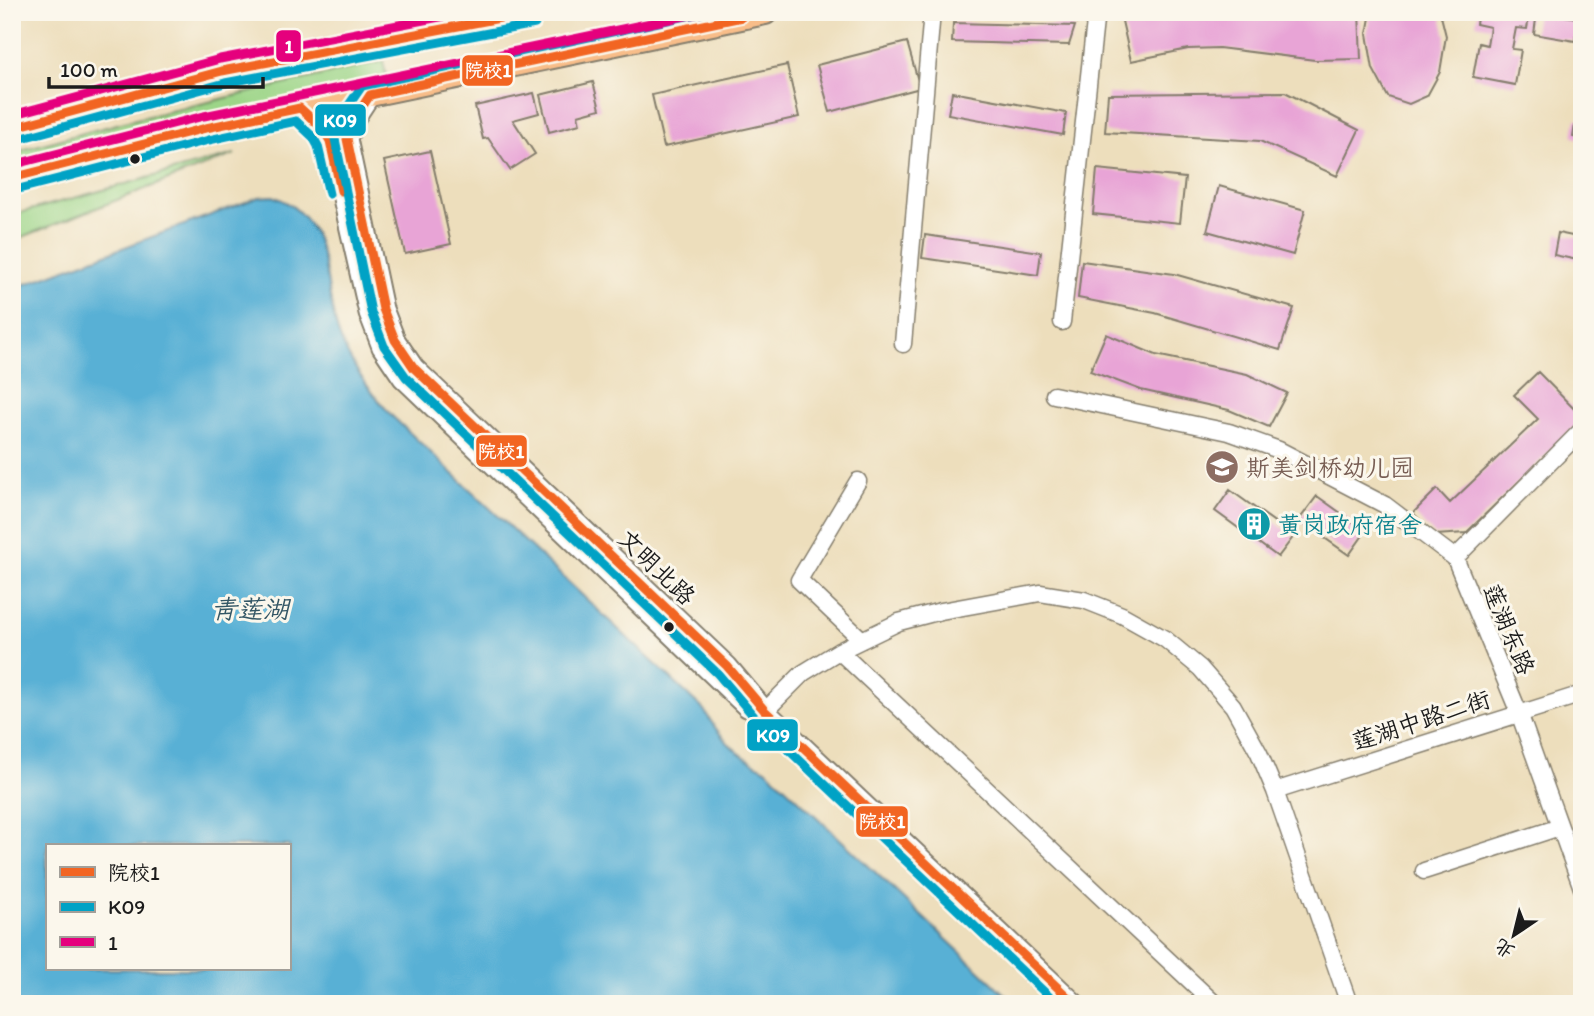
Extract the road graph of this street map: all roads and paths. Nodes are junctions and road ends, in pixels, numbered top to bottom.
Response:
1 (533, 12) edge
2 (932, 12) edge
3 (1096, 12) edge
4 (751, 14) edge
5 (370, 95) junction
6 (300, 108) junction
7 (12, 128) edge
8 (12, 178) edge
9 (1062, 322) dead end
10 (903, 344) dead end
11 (1054, 395) dead end
12 (1582, 430) edge
13 (858, 481) dead end
14 (1455, 558) junction
15 (862, 640) junction
16 (839, 651) junction
17 (1582, 694) edge
18 (1520, 713) junction
19 (762, 714) junction
20 (1275, 791) junction
21 (1560, 827) junction
22 (1423, 872) dead end
23 (1582, 888) edge
24 (1061, 1004) edge
25 (1075, 1004) edge
26 (1215, 1004) edge
27 (1349, 1004) edge

1 - 7 main road
2 - 10 street
3 - 9 street
4 - 5 main road
5 - 6 main road
5 - 19 street, 文明北路
6 - 8 main road
6 - 19 street, 文明北路
11 - 14 street
12 - 14 street
13 - 15 street
14 - 18 street, 莲湖东路
15 - 16 street
15 - 20 street
16 - 19 street
16 - 26 street
17 - 18 street, 莲湖中路二街
18 - 20 street, 莲湖中路二街
18 - 21 street, 莲湖东路
19 - 24 street, 文明北路
19 - 25 street, 文明北路
20 - 27 street
21 - 22 street
21 - 23 street, 莲湖东路

